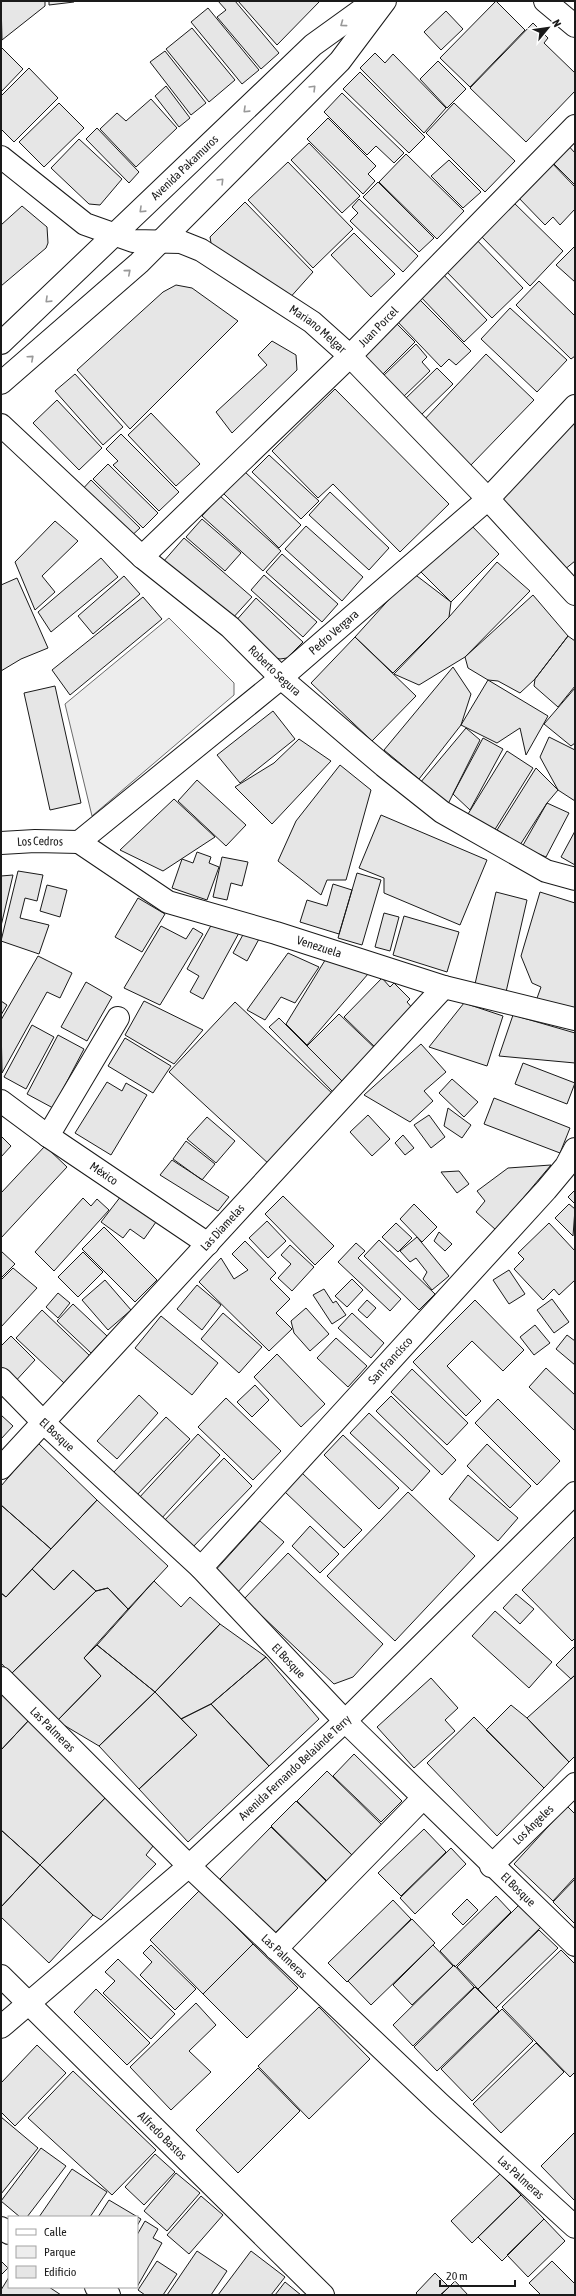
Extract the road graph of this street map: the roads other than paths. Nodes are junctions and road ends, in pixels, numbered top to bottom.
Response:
1 (374, 1) edge
2 (385, 1) edge
3 (545, 1) edge
4 (575, 26) edge
5 (575, 126) edge
6 (1, 157) edge
7 (115, 236) junction
8 (162, 240) junction
9 (1, 343) edge
10 (350, 356) junction
11 (1, 383) edge
12 (575, 406) edge
13 (1, 425) edge
14 (488, 499) junction
15 (142, 557) junction
16 (575, 594) edge
17 (282, 678) junction
18 (79, 842) junction
19 (1, 843) edge
20 (575, 879) edge
21 (444, 987) junction
22 (118, 1018) dead end
23 (575, 1018) edge
24 (1, 1101) edge
25 (48, 1136) junction
26 (575, 1149) edge
27 (208, 1244) junction
28 (1, 1379) edge
29 (43, 1422) junction
30 (1, 1468) edge
31 (575, 1493) edge
32 (201, 1568) junction
33 (1, 1678) edge
34 (345, 1721) junction
35 (575, 1784) edge
36 (423, 1798) junction
37 (189, 1866) junction
38 (492, 1866) junction
39 (575, 1945) edge
40 (276, 1949) junction
41 (1, 1976) edge
42 (27, 2003) junction
43 (1, 2027) edge
44 (575, 2228) edge
45 (98, 2288) edge
46 (109, 2295) edge
47 (323, 2295) edge

1 -> 7 main road, Avenida Pakamuros
8 -> 2 main road
3 - 4 main road
5 - 10 main road, Juan Porcel
6 - 7 main road, Mariano Melgar
7 - 8 main road, Mariano Melgar
7 -> 9 main road, Avenida Pakamuros
8 - 10 main road, Mariano Melgar
11 -> 8 main road
10 - 14 main road, Mariano Melgar
10 - 15 main road, Juan Porcel
12 - 14 main road, Pedro Vergara
13 - 15 main road, Roberto Segura
14 - 16 main road, Mariano Melgar
14 - 17 main road, Pedro Vergara
15 - 17 main road, Roberto Segura
17 - 18 main road, Pedro Vergara
17 - 20 main road, Roberto Segura
18 - 19 main road, Los Cedros
18 - 21 main road, Venezuela
21 - 23 main road, Venezuela
21 - 27 main road, Las Diamelas
22 - 25 main road
24 - 25 main road, México
25 - 27 main road, México
26 - 32 main road, San Francisco
27 - 29 main road, Las Diamelas
28 - 29 main road, El Bosque
29 - 30 main road, Las Diamelas
29 - 32 main road, El Bosque
31 - 34 main road, Avenida Fernando Belaúnde Terry
32 - 34 main road, El Bosque
33 - 37 main road, Las Palmeras
34 - 36 main road, El Bosque
34 - 37 main road, Avenida Fernando Belaúnde Terry
35 - 38 main road, Los Ángeles
36 - 38 main road, El Bosque
36 - 40 main road
37 - 40 main road, Las Palmeras
37 - 42 main road, Avenida Fernando Belaúnde Terry
38 - 39 main road, El Bosque
40 - 44 main road, Las Palmeras
41 - 42 main road, Alfredo Bastos
42 - 43 main road, Avenida Fernando Belaúnde Terry
42 - 47 main road, Alfredo Bastos
45 - 46 main road

